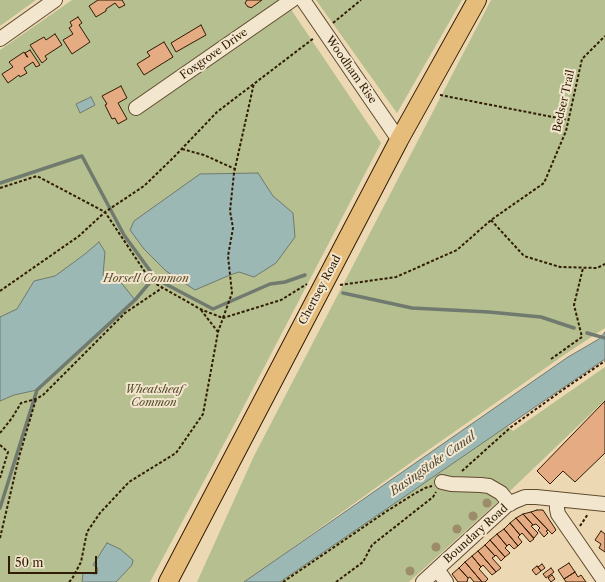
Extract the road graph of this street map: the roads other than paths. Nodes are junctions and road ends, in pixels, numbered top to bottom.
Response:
1 (55, 0) edge
2 (292, 0) edge
3 (303, 0) edge
4 (477, 0) edge
5 (0, 39) edge
6 (136, 108) dead end
7 (399, 140) junction
8 (442, 482) road end
9 (557, 499) junction
10 (510, 504) junction
11 (605, 504) edge
12 (437, 569) junction
13 (168, 582) edge
14 (424, 582) edge
15 (446, 582) edge
16 (605, 582) edge

1 - 5 street
2 - 6 street, Foxgrove Drive
3 - 7 street, Woodham Rise
4 - 7 main road, Chertsey Road
7 - 13 main road, Chertsey Road
8 - 10 street
9 - 10 street, Boundary Road
9 - 11 street, Boundary Road
9 - 16 street
10 - 12 street, Boundary Road
12 - 14 street, Boundary Road
12 - 15 street

